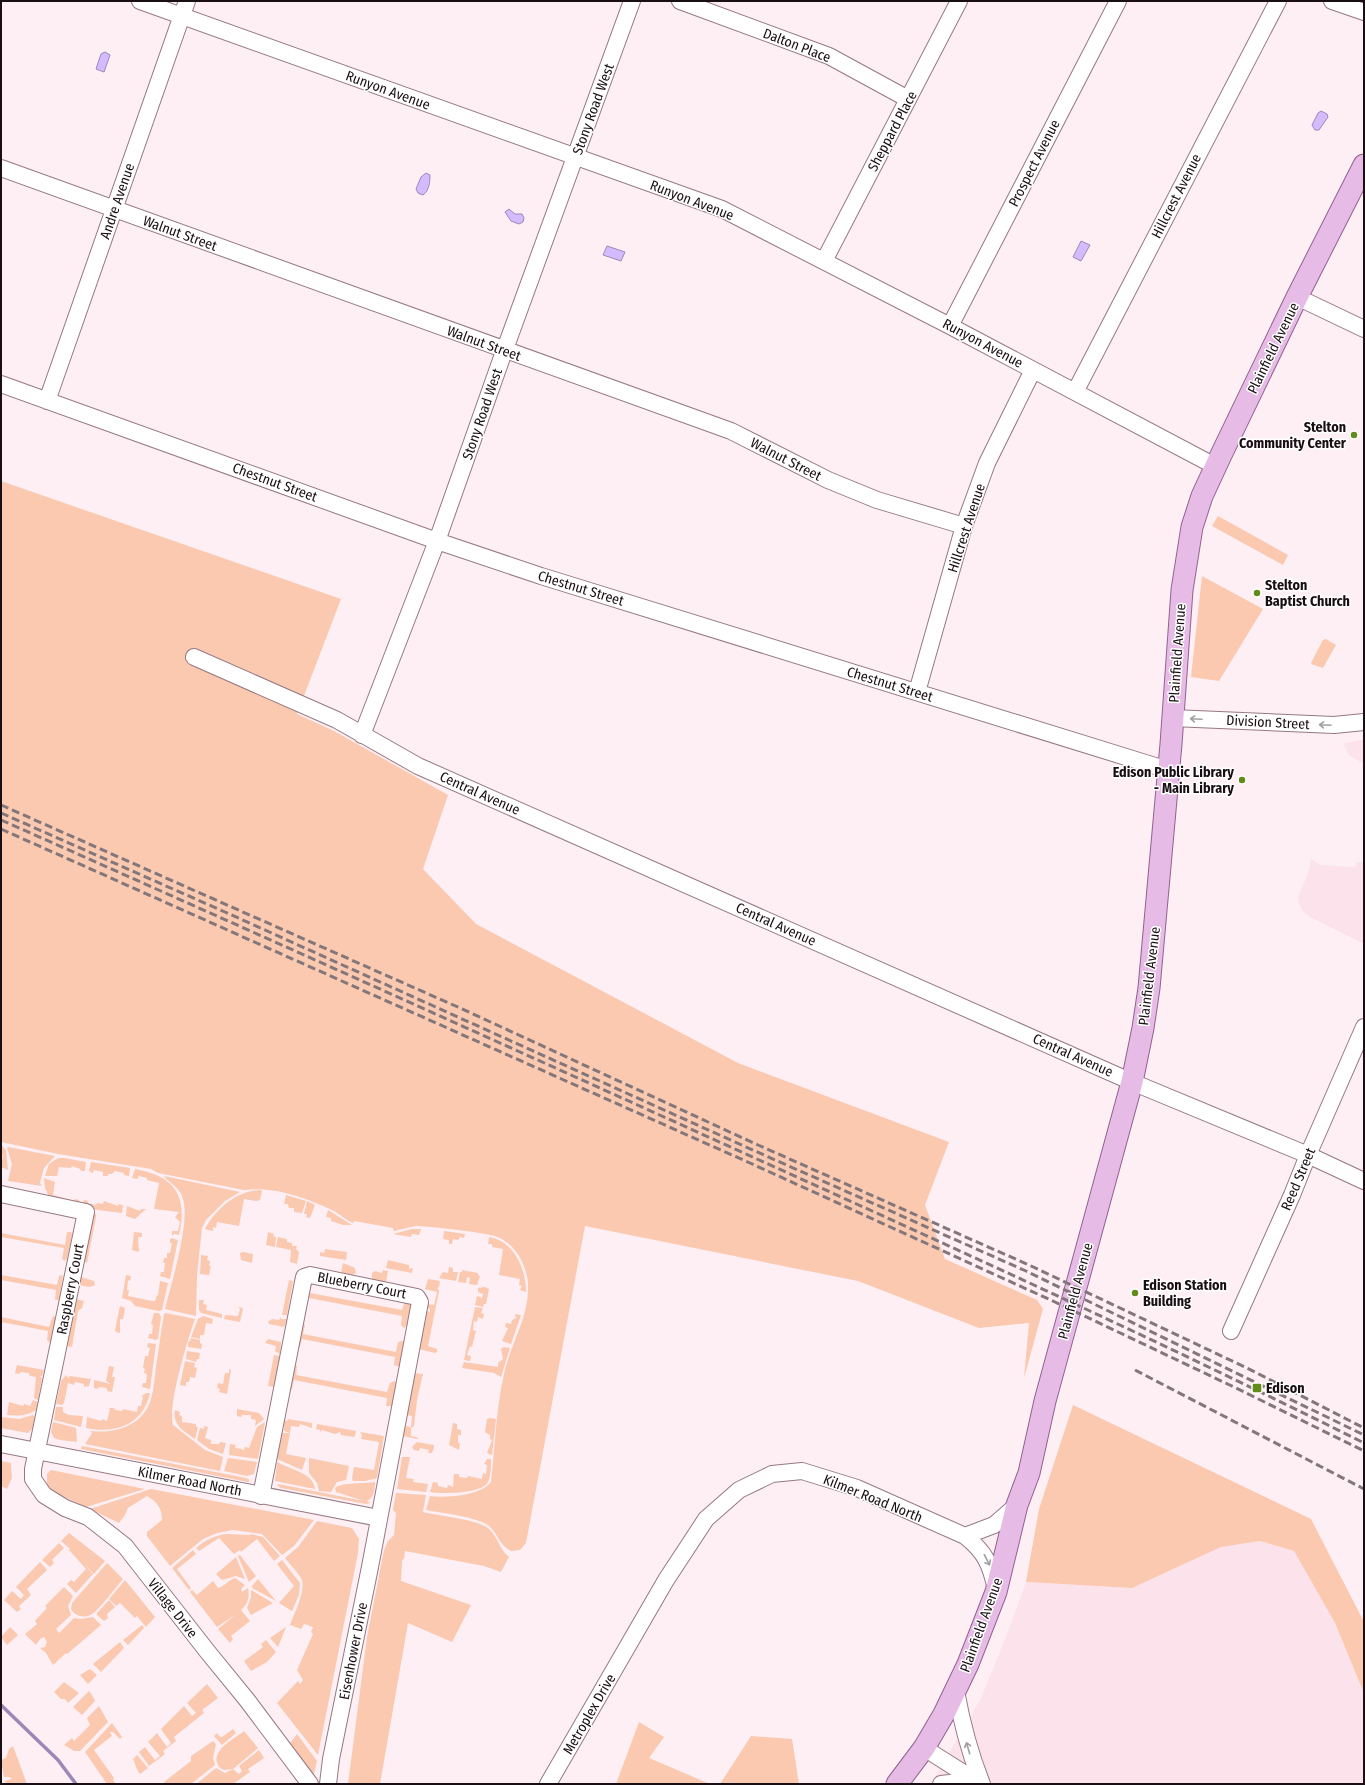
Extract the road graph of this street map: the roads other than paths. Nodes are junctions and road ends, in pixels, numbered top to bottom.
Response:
1 (140, 1) edge
2 (188, 1) edge
3 (632, 1) edge
4 (680, 1) edge
5 (959, 1) edge
6 (1118, 1) edge
7 (1278, 1) edge
8 (1332, 1) edge
9 (1364, 12) edge
10 (182, 16) junction
11 (908, 99) junction
12 (576, 158) junction
13 (1364, 164) edge
14 (1, 168) edge
15 (114, 209) junction
16 (824, 261) junction
17 (1297, 297) junction
18 (950, 326) junction
19 (1364, 329) edge
20 (504, 350) junction
21 (1033, 370) junction
22 (1, 384) edge
23 (1075, 392) junction
24 (47, 401) junction
25 (1215, 466) junction
26 (964, 526) junction
27 (437, 541) junction
28 (194, 657) dead end
29 (917, 692) junction
30 (1172, 718) junction
31 (1364, 722) edge
32 (362, 735) junction
33 (1168, 770) junction
34 (1364, 1026) edge
35 (1132, 1082) junction
36 (1308, 1155) junction
37 (1364, 1181) edge
38 (1, 1194) edge
39 (1231, 1331) dead end
40 (1, 1444) edge
41 (36, 1451) junction
42 (261, 1496) junction
43 (1017, 1506) junction
44 (379, 1518) junction
45 (965, 1536) junction
46 (996, 1592) junction
47 (630, 1644) joint
48 (956, 1691) junction
49 (924, 1748) junction
50 (310, 1784) edge
51 (328, 1784) edge
52 (548, 1784) edge
53 (897, 1784) edge
54 (941, 1784) edge
55 (974, 1784) edge
56 (982, 1784) edge

1 - 10 street, Runyon Avenue
2 - 10 street, Andre Avenue
3 - 12 street, Stony Road West
4 - 11 street, Dalton Place
5 - 11 street, Sheppard Place
6 - 18 street, Prospect Avenue
7 - 23 street, Hillcrest Avenue
8 - 9 street
10 - 12 street, Runyon Avenue
10 - 15 street, Andre Avenue
11 - 16 street, Sheppard Place
12 - 16 street, Runyon Avenue
12 - 20 street, Stony Road West
13 - 17 main road, Plainfield Avenue
14 - 15 street, Walnut Street
15 - 20 street, Walnut Street
15 - 24 street, Andre Avenue
16 - 18 street, Runyon Avenue
17 - 19 street
17 - 25 main road, Plainfield Avenue
18 - 21 street, Runyon Avenue
20 - 26 street, Walnut Street
20 - 27 street, Stony Road West
21 - 23 street, Runyon Avenue
21 - 26 street, Hillcrest Avenue
22 - 24 street, Chestnut Street
23 - 25 street, Runyon Avenue
24 - 27 street, Chestnut Street
25 - 30 main road, Plainfield Avenue
26 - 29 street, Hillcrest Avenue
27 - 29 street, Chestnut Street
27 - 32 street, Stony Road West
28 - 32 street, Central Avenue
29 - 33 street, Chestnut Street
31 -> 30 street, Division Street
30 - 33 main road, Plainfield Avenue
32 - 35 street, Central Avenue
33 - 35 main road, Plainfield Avenue
34 - 36 street, Reed Street
35 - 36 street, Central Avenue
35 - 43 main road, Plainfield Avenue
36 - 37 street, Central Avenue
36 - 39 street, Reed Street
38 - 41 street, Raspberry Court
40 - 41 street, Kilmer Road North
41 - 42 street, Kilmer Road North
41 - 50 street, Village Drive
42 - 44 street, Kilmer Road North
42 - 44 street, Blueberry Court
43 - 45 street
43 - 46 main road, Plainfield Avenue
44 - 51 street, Eisenhower Drive
45 -> 46 street, Kilmer Road North
45 - 47 street, Kilmer Road North
46 - 48 main road, Plainfield Avenue
47 - 52 street, Metroplex Drive
48 - 49 main road, Plainfield Avenue
56 -> 48 street
49 - 53 main road, Plainfield Avenue
49 - 56 street
54 - 55 street

